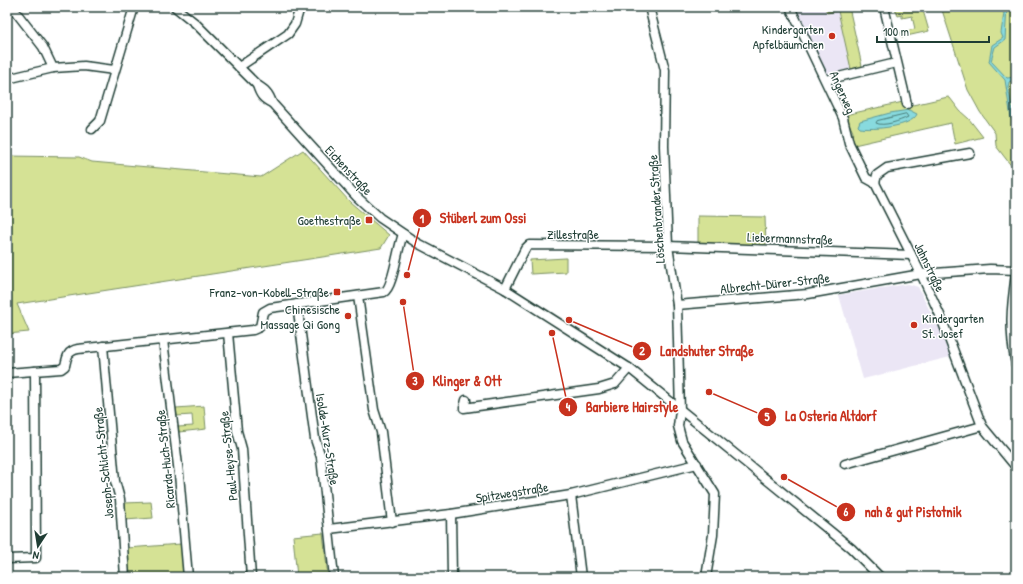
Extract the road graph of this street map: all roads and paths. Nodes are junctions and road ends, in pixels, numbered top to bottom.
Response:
1 (12, 7) edge
2 (134, 7) edge
3 (175, 7) edge
4 (300, 7) edge
5 (649, 7) edge
6 (790, 7) edge
7 (884, 7) edge
8 (896, 63) junction
9 (239, 66) junction
10 (53, 68) junction
11 (114, 70) junction
12 (7, 79) edge
13 (826, 80) junction
14 (907, 104) dead end
15 (92, 130) dead end
16 (970, 153) dead end
17 (875, 183) junction
18 (403, 234) junction
19 (668, 246) junction
20 (911, 255) junction
21 (1016, 270) edge
22 (921, 274) junction
23 (1016, 274) edge
24 (505, 289) junction
25 (358, 296) junction
26 (297, 304) junction
27 (677, 305) junction
28 (228, 333) junction
29 (163, 340) junction
30 (103, 346) junction
31 (1016, 365) edge
32 (629, 368) junction
33 (35, 371) junction
34 (7, 373) edge
35 (466, 400) dead end
36 (680, 411) junction
37 (982, 426) junction
38 (697, 464) junction
39 (845, 464) dead end
40 (1016, 467) edge
41 (571, 495) junction
42 (451, 514) junction
43 (392, 522) junction
44 (329, 529) junction
45 (7, 559) edge
46 (125, 577) edge
47 (188, 577) edge
48 (251, 577) edge
49 (334, 577) edge
50 (452, 577) edge
51 (581, 577) edge
52 (706, 577) edge
53 (880, 577) edge

1 - 10 street
2 - 11 street
3 - 9 street, Eichenstraße
4 - 9 street
5 - 19 street, Löschenbrander Straße
6 - 13 street, Angerweg
7 - 8 street
8 - 13 street
8 - 14 street
9 - 18 street, Eichenstraße
10 - 11 street
10 - 12 street
11 - 15 street
13 - 17 street, Angerweg
16 - 17 street
17 - 20 street, Jahnstraße
18 - 24 street, Eichenstraße
18 - 25 street
19 - 20 street, Liebermannstraße
19 - 24 street, Zillestraße
19 - 27 street, Löschenbrander Straße
20 - 22 street, Jahnstraße
21 - 22 street, Albrecht-Dürer-Straße
22 - 27 street, Albrecht-Dürer-Straße
22 - 37 street, Jahnstraße
23 - 31 street
24 - 32 street, Eichenstraße
25 - 26 street
25 - 43 street
26 - 28 street
26 - 44 street, Isolde-Kurz-Straße
27 - 36 street, Löschenbrander Straße
28 - 29 street
28 - 48 street, Paul-Heyse-Straße
29 - 30 street
29 - 47 street, Ricarda-Huch-Straße
30 - 33 street
30 - 46 street, Joseph-Schlicht-Straße
32 - 35 street
32 - 36 street, Eichenstraße
33 - 34 street
33 - 45 street
36 - 38 street, Löschenbrander Straße
36 - 53 street, Eichenstraße
37 - 39 street
37 - 40 street, Jahnstraße
38 - 41 street, Spitzwegstraße
38 - 52 street, Löschenbrander Straße
41 - 42 street, Spitzwegstraße
41 - 51 street
42 - 43 street, Spitzwegstraße
42 - 50 street
43 - 44 street, Spitzwegstraße
44 - 49 street, Isolde-Kurz-Straße

